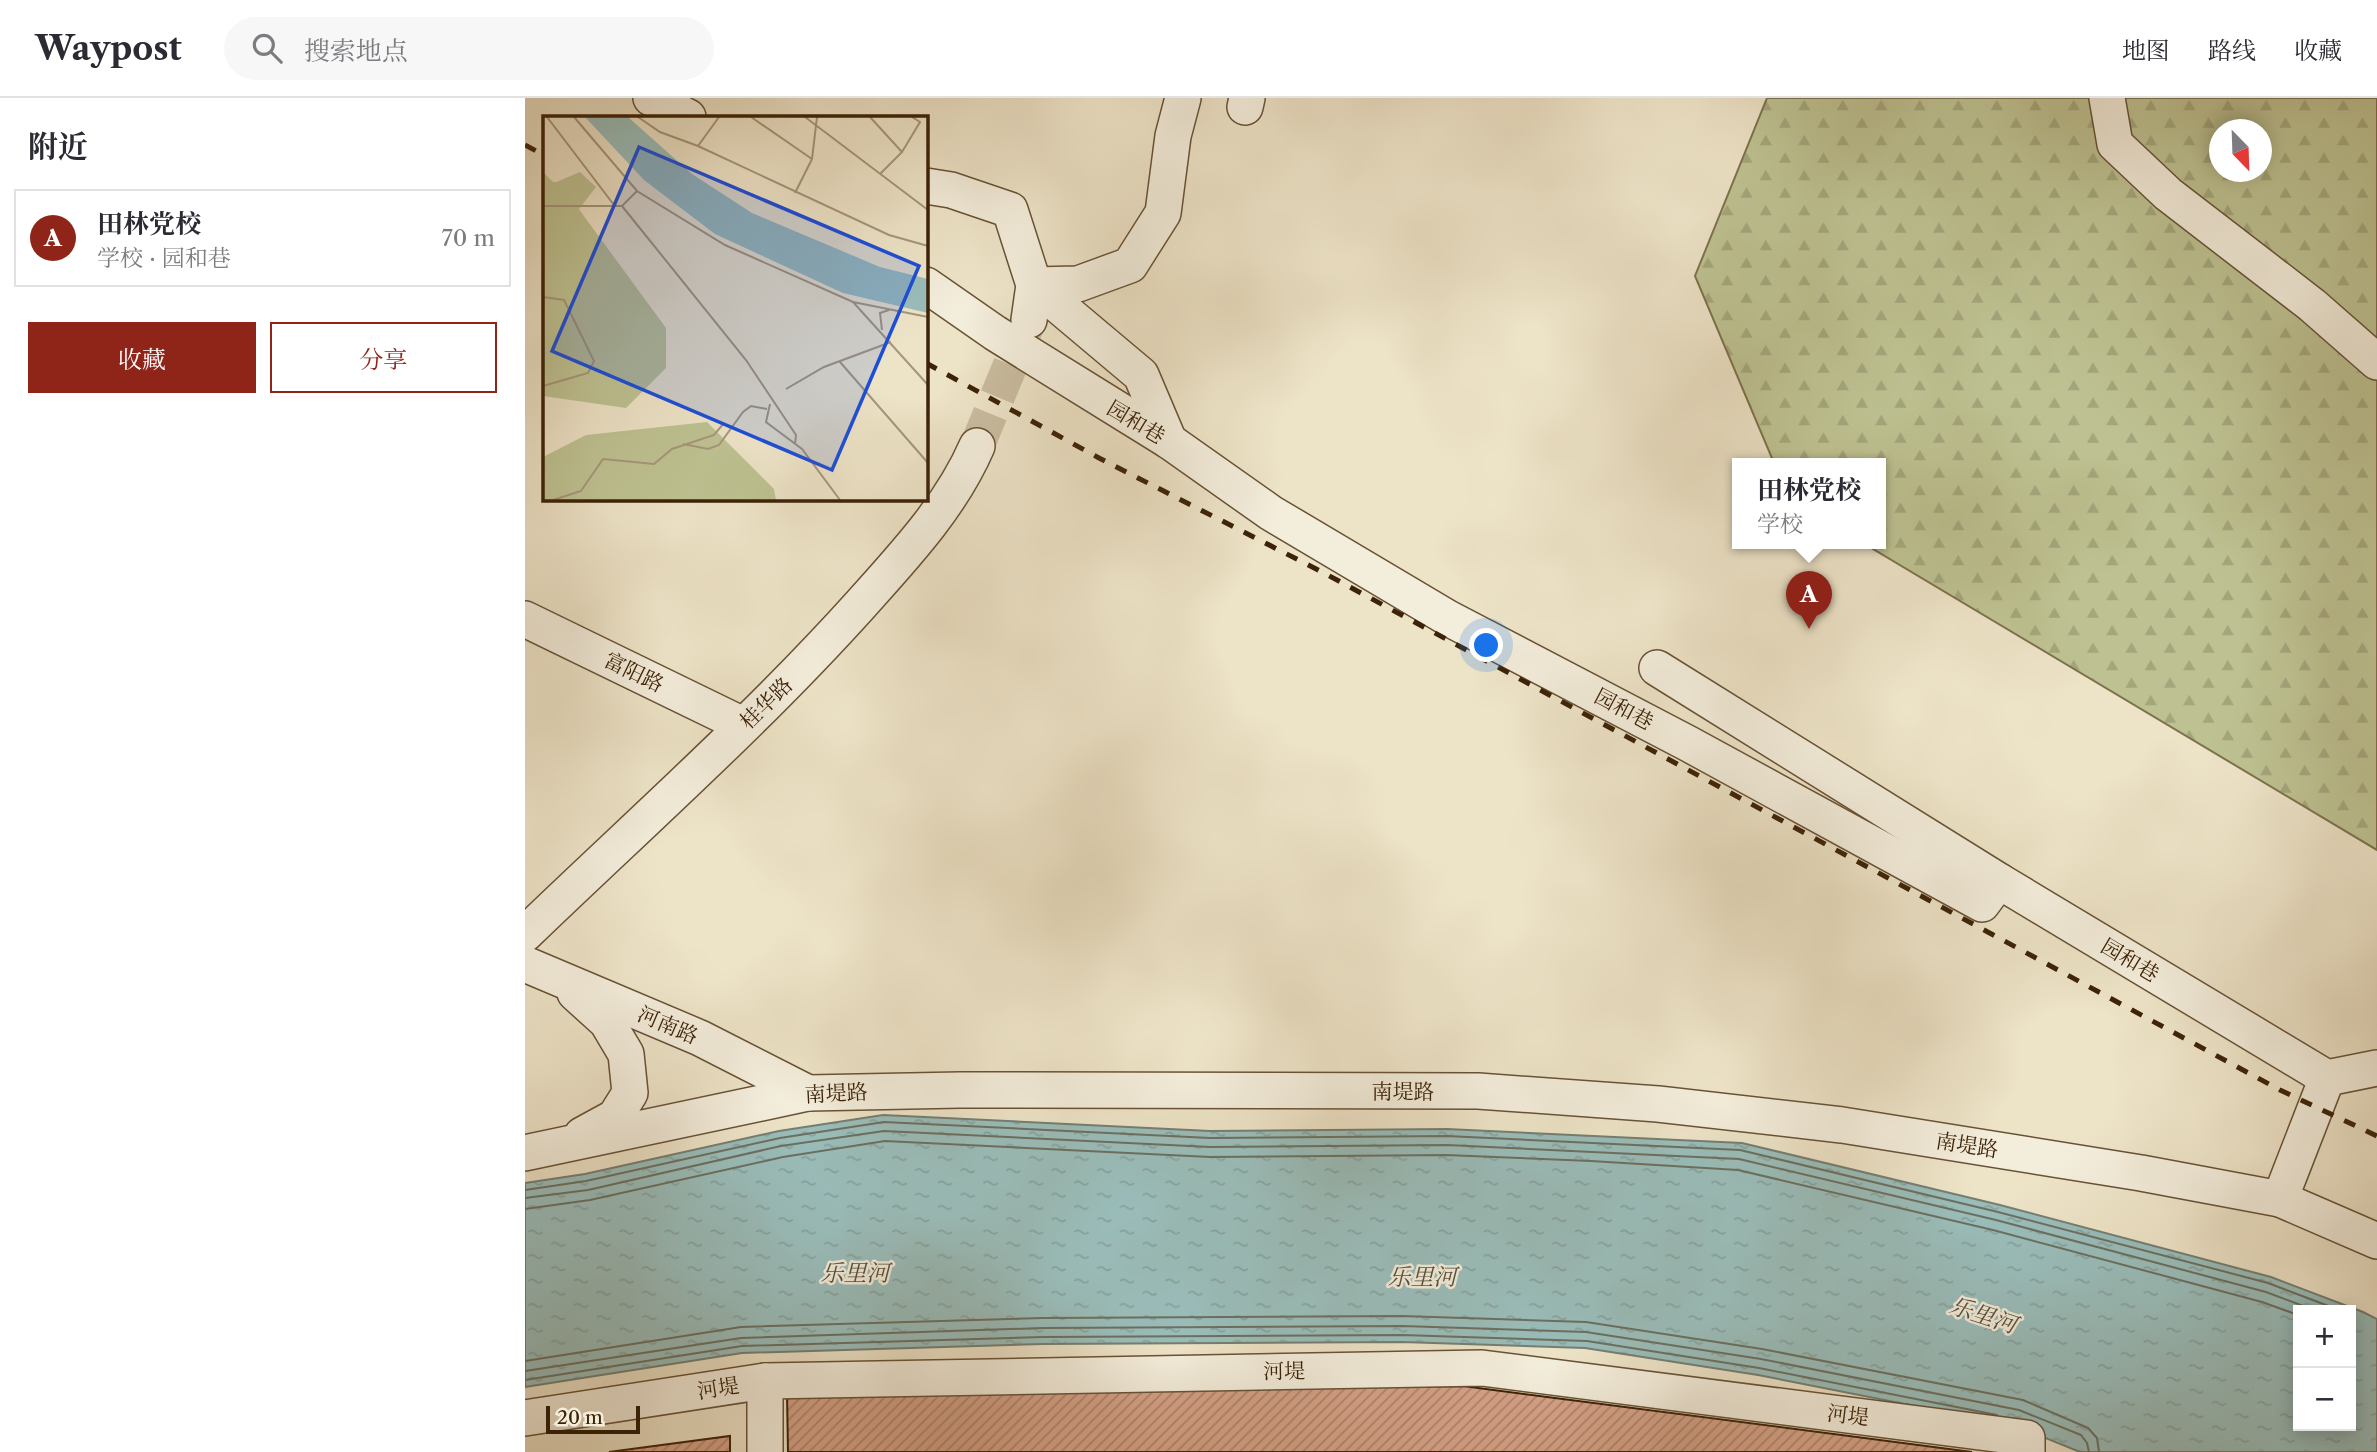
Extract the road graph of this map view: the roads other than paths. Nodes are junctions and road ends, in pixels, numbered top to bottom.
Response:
1 (651, 98) edge
2 (1183, 98) edge
3 (2107, 98) edge
4 (686, 116) edge
5 (927, 186) edge
6 (1034, 285) junction
7 (927, 286) edge
8 (1029, 320) tunnel mouth
9 (2377, 362) edge
10 (1169, 441) junction
11 (977, 446) tunnel mouth
12 (525, 619) edge
13 (1657, 668) dead end
14 (743, 725) junction
15 (1999, 881) junction
16 (525, 934) edge
17 (541, 971) edge
18 (2376, 1069) edge
19 (2327, 1078) junction
20 (808, 1093) junction
21 (560, 1146) junction
22 (525, 1153) edge
23 (2280, 1199) junction
24 (2377, 1241) edge
25 (765, 1381) junction
26 (525, 1418) edge
27 (765, 1452) edge
28 (2027, 1452) edge

1 - 4 street
2 - 6 street
3 - 9 street
5 - 6 street
6 - 8 street
6 - 10 street
7 - 10 street, 园和巷
10 - 15 street, 园和巷
11 - 14 street, 桂华路
12 - 14 street, 富阳路
13 - 15 street
14 - 16 street, 桂华路
15 - 19 street, 园和巷
17 - 20 street, 河南路
17 - 21 street
18 - 19 street
19 - 23 street
20 - 21 street, 南堤路
20 - 23 street, 南堤路
21 - 22 street, 南堤路
23 - 24 street, 南堤路
25 - 26 street, 河堤
25 - 27 street
25 - 28 street, 河堤

